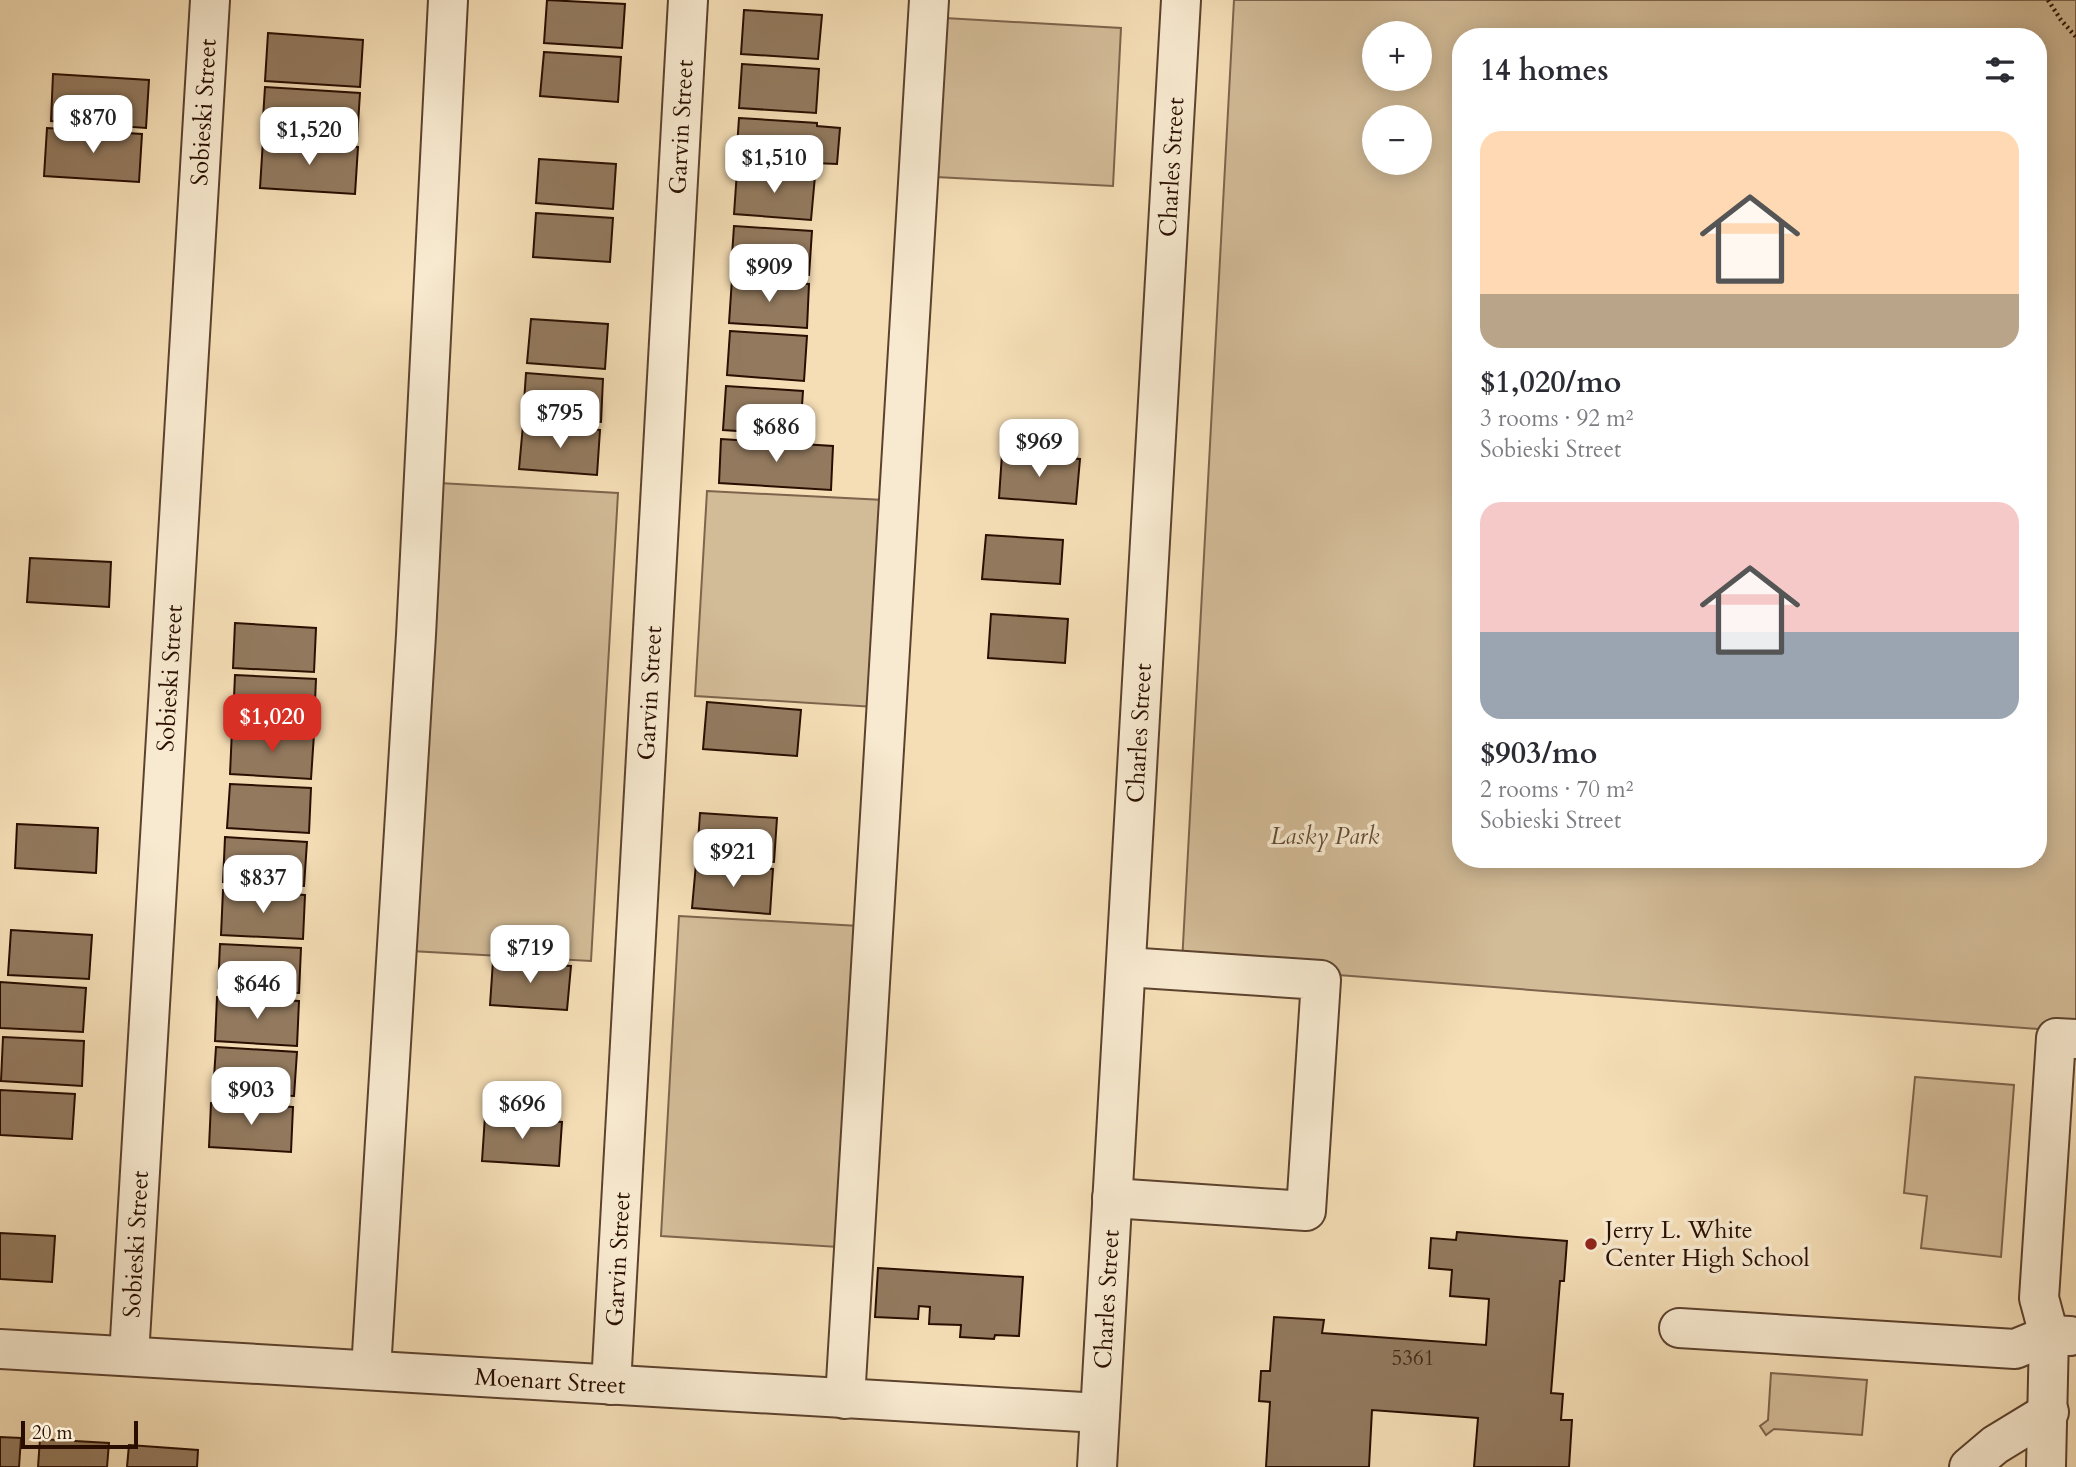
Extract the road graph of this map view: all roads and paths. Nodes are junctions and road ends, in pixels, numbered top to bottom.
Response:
1 (210, 0) edge
2 (448, 0) edge
3 (688, 0) edge
4 (929, 0) edge
5 (1181, 0) edge
6 (2048, 0) edge
7 (2076, 37) edge
8 (1126, 967) junction
9 (2076, 1039) edge
10 (1112, 1198) junction
11 (1679, 1328) dead end
12 (2063, 1335) edge
13 (0, 1349) edge
14 (129, 1356) junction
15 (371, 1370) junction
16 (611, 1385) junction
17 (845, 1399) junction
18 (2049, 1412) junction
19 (1100, 1413) junction
20 (1097, 1467) edge
21 (1969, 1467) edge
22 (2046, 1467) edge

1 - 14 street, Sobieski Street
2 - 15 street
3 - 16 street, Garvin Street
4 - 17 street
5 - 8 street, Charles Street
6 - 7 path
8 - 10 street, Charles Street
8 - 10 street
9 - 12 street
10 - 19 street, Charles Street
11 - 12 street
12 - 18 street
13 - 14 street, Moenart Street
14 - 15 street, Moenart Street
15 - 16 street, Moenart Street
16 - 17 street, Moenart Street
17 - 19 street, Moenart Street
18 - 21 street
18 - 22 street
19 - 20 street, Charles Street

